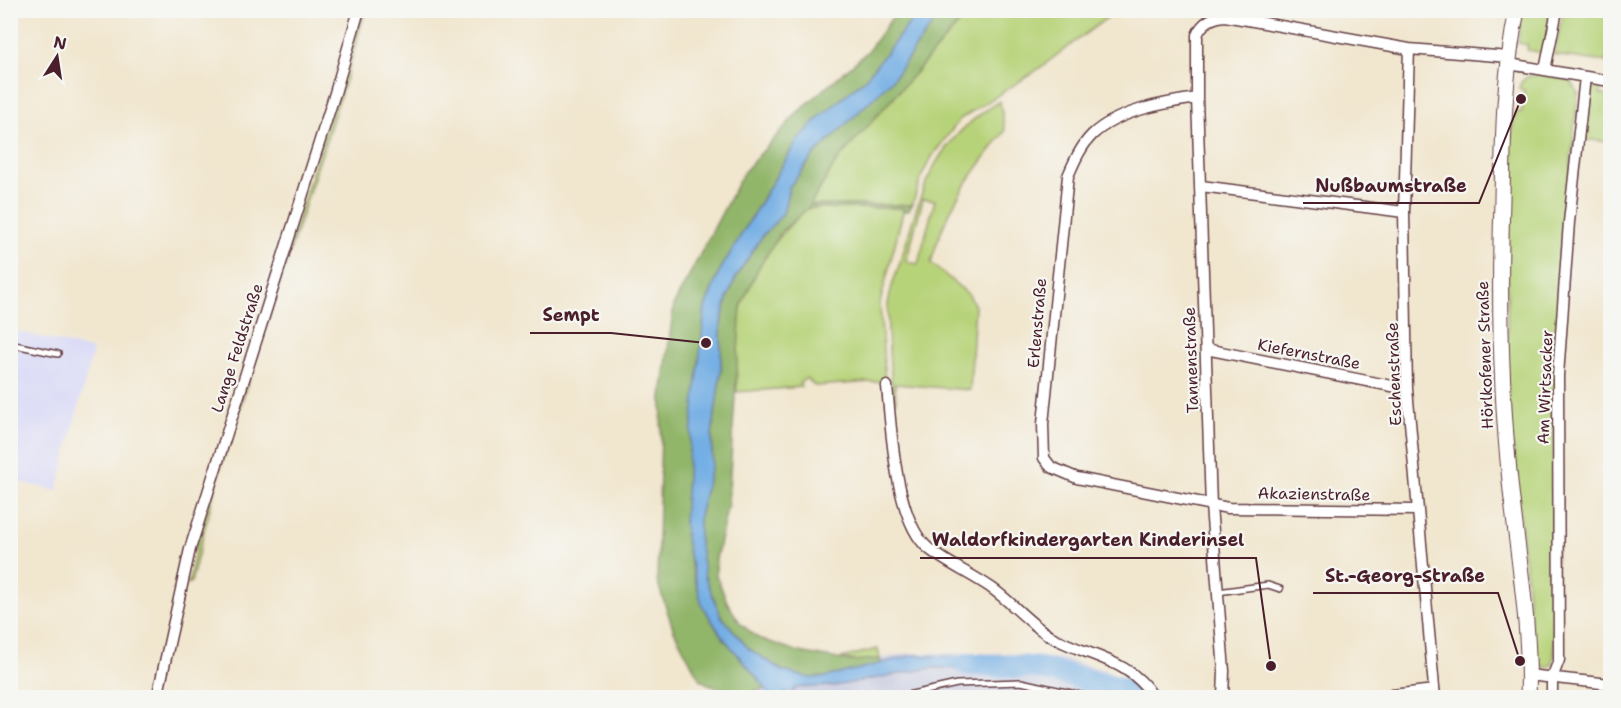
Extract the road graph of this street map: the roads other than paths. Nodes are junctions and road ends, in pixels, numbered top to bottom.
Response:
1 (359, 10) edge
2 (1517, 10) edge
3 (1557, 10) edge
4 (1409, 49) junction
5 (1509, 61) junction
6 (1545, 70) junction
7 (1585, 76) junction
8 (1611, 81) edge
9 (1197, 98) junction
10 (1201, 186) junction
11 (1404, 212) junction
12 (10, 344) edge
13 (1206, 349) junction
14 (58, 354) dead end
15 (887, 386) dead end
16 (1407, 389) junction
17 (1211, 506) junction
18 (1418, 510) junction
19 (1280, 589) dead end
20 (1216, 592) junction
21 (1528, 675) junction
22 (1552, 678) junction
23 (1611, 684) edge
24 (1434, 694) edge
25 (157, 698) edge
26 (894, 698) edge
27 (1094, 698) edge
28 (1154, 698) edge
29 (1223, 698) edge
30 (1368, 698) edge
31 (1528, 698) edge
32 (1551, 698) edge

1 - 25 street, Lange Feldstraße
2 - 5 street, Hörlkofener Straße
3 - 6 street
4 - 5 street
4 - 9 street, Tannenstraße
4 - 11 street, Eschenstraße
5 - 6 street
5 - 21 street, Hörlkofener Straße
6 - 7 street
7 - 8 street
7 - 22 street, Am Wirtsacker
9 - 10 street, Tannenstraße
9 - 17 street, Erlenstraße
10 - 11 street
10 - 13 street, Tannenstraße
11 - 16 street, Eschenstraße
12 - 14 lane
13 - 16 street, Kiefernstraße
13 - 17 street, Tannenstraße
15 - 28 street
16 - 18 street, Eschenstraße
17 - 18 street, Akazienstraße
17 - 20 street, Tannenstraße
18 - 24 street, Eschenstraße
19 - 20 lane
20 - 29 street, Tannenstraße
21 - 22 street
21 - 31 street, Hörlkofener Straße
22 - 23 street
22 - 32 street, Am Wirtsacker
24 - 30 street
26 - 27 lane

